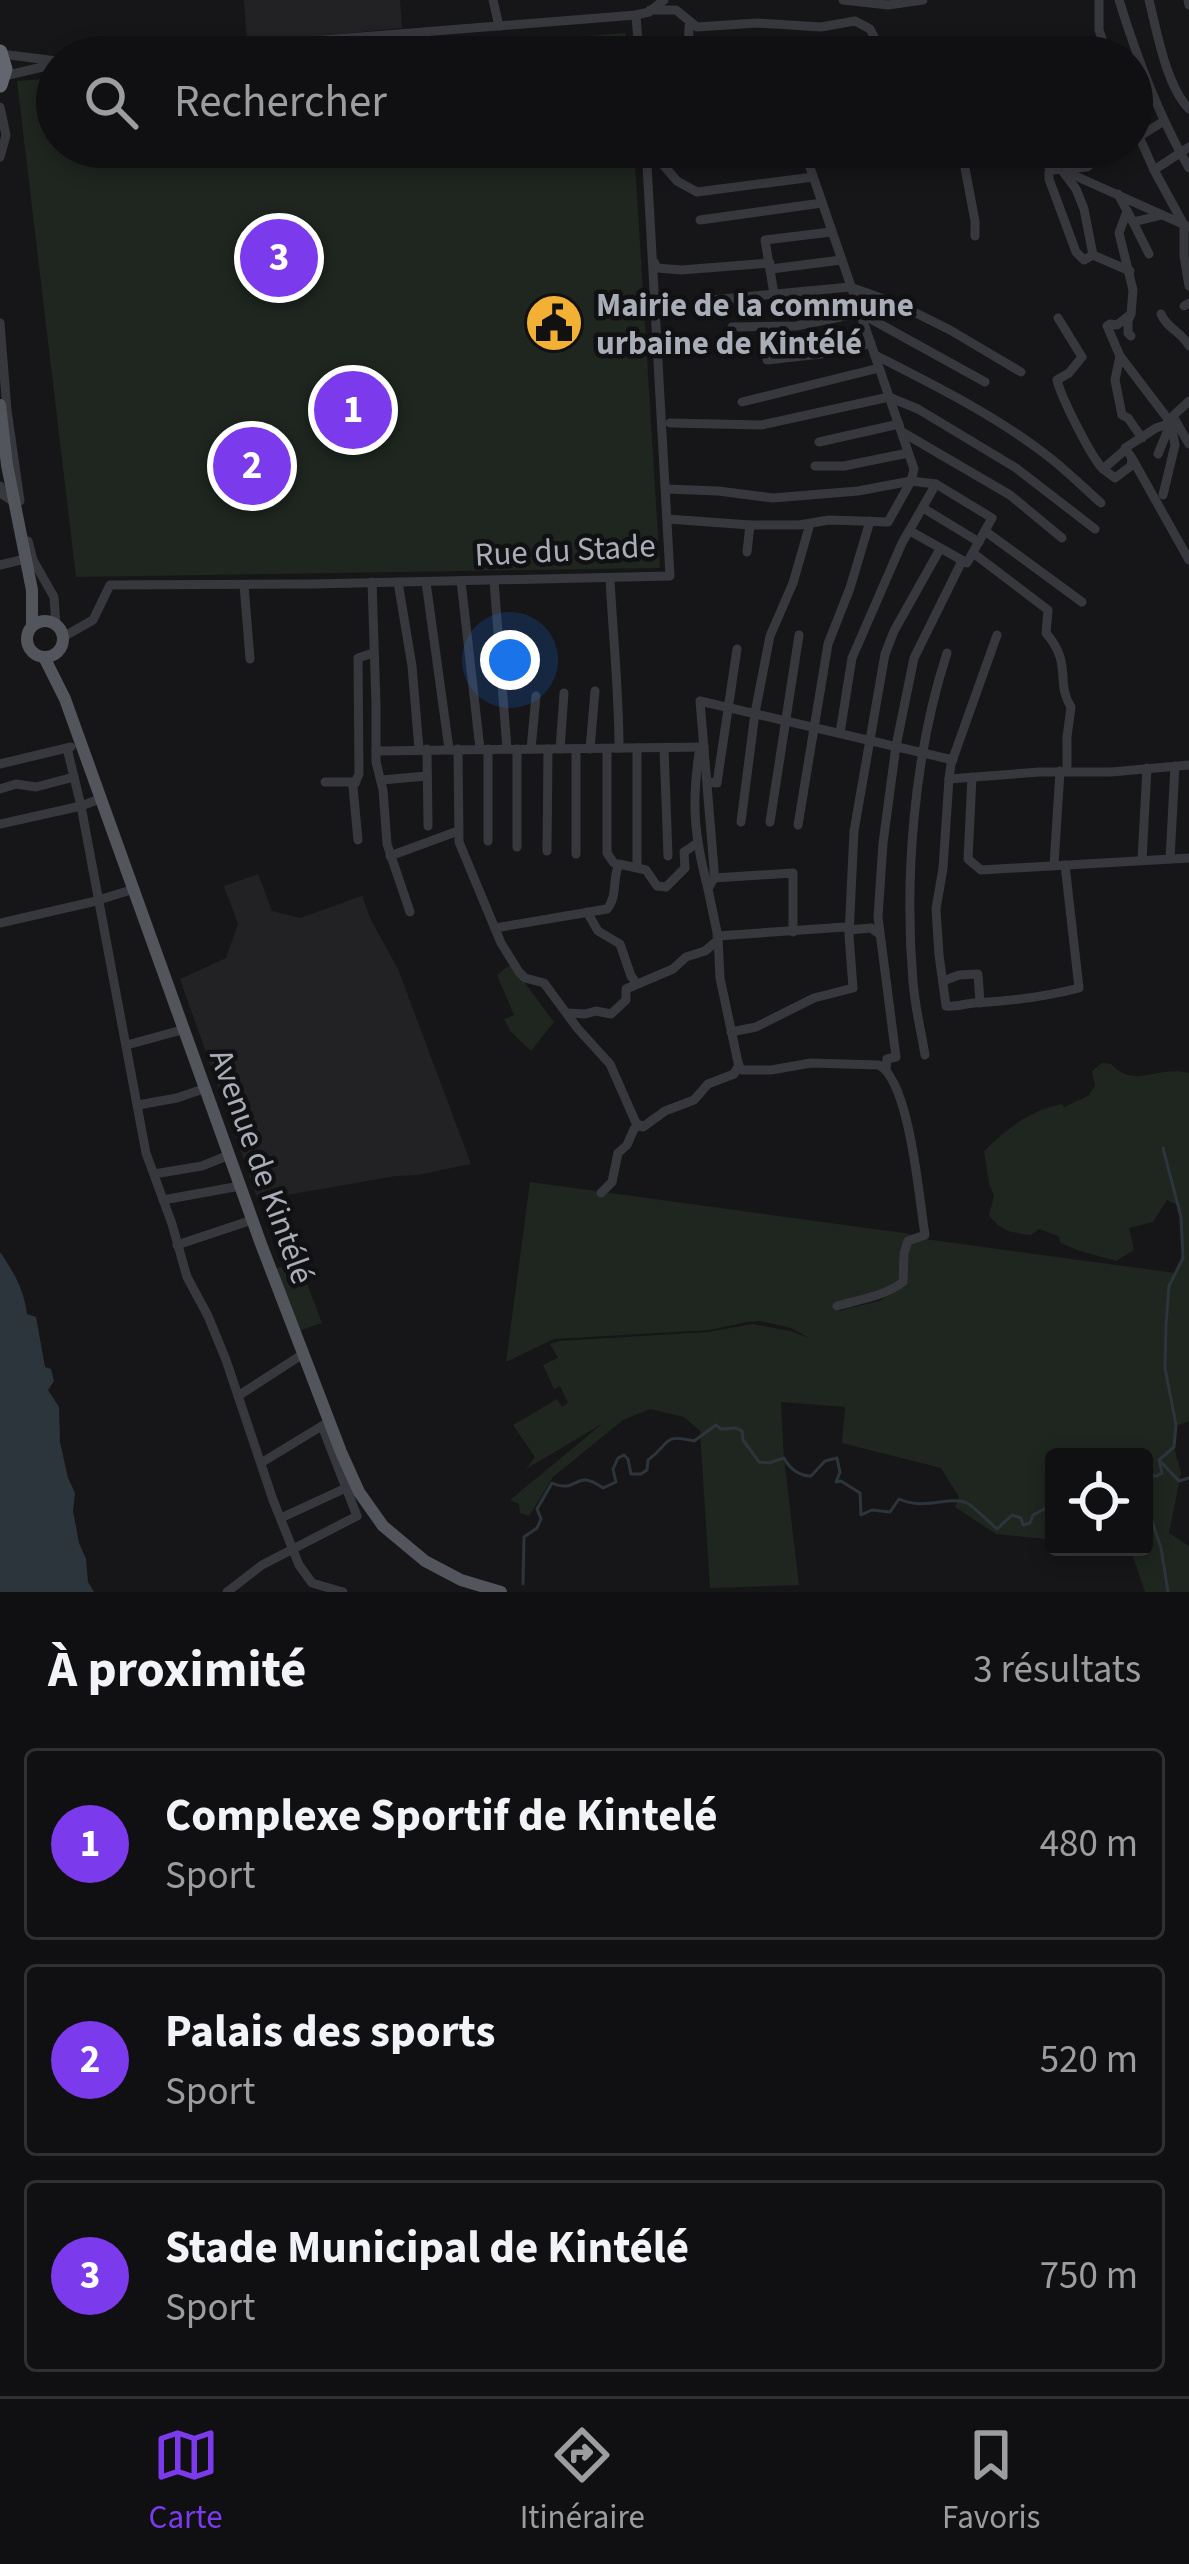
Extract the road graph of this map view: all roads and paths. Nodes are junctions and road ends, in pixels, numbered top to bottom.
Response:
1 (493, 0) edge
2 (664, 0) edge
3 (843, 0) edge
4 (923, 0) edge
5 (1099, 0) edge
6 (1119, 0) edge
7 (1149, 0) edge
8 (877, 2) edge
9 (650, 10) junction
10 (637, 15) junction
11 (499, 26) junction
12 (689, 26) dead end
13 (374, 36) edge
14 (638, 36) edge
15 (689, 36) edge
16 (874, 36) edge
17 (1102, 36) edge
18 (1130, 36) edge
19 (1, 53) edge
20 (36, 59) edge
21 (36, 69) edge
22 (2, 81) edge
23 (1153, 95) edge
24 (0, 107) edge
25 (1189, 109) edge
26 (1164, 121) junction
27 (1153, 128) edge
28 (0, 158) edge
29 (1186, 158) edge
30 (650, 168) edge
31 (665, 168) edge
32 (810, 168) edge
33 (965, 168) edge
34 (1057, 168) edge
35 (1074, 168) edge
36 (1060, 169) junction
37 (1154, 170) joint
38 (813, 177) junction
39 (822, 203) junction
40 (1130, 211) junction
41 (1162, 214) junction
42 (700, 220) dead end
43 (1187, 226) edge
44 (831, 232) junction
45 (975, 236) dead end
46 (1149, 254) dead end
47 (1093, 255) junction
48 (653, 260) junction
49 (841, 260) junction
50 (771, 266) junction
51 (1130, 272) junction
52 (1189, 286) edge
53 (850, 287) junction
54 (774, 294) junction
55 (712, 300) dead end
56 (860, 313) junction
57 (1131, 314) junction
58 (1161, 314) dead end
59 (1058, 318) dead end
60 (0, 322) edge
61 (732, 327) dead end
62 (1131, 337) dead end
63 (1189, 346) edge
64 (873, 349) junction
65 (1120, 356) junction
66 (767, 360) dead end
67 (879, 368) junction
68 (1021, 372) dead end
69 (985, 382) dead end
70 (889, 397) junction
71 (1189, 401) edge
72 (742, 402) dead end
73 (0, 405) edge
74 (1172, 419) junction
75 (670, 423) dead end
76 (900, 428) junction
77 (1142, 438) junction
78 (819, 442) dead end
79 (1189, 444) edge
80 (908, 453) junction
81 (1128, 454) junction
82 (1158, 454) dead end
83 (815, 466) dead end
84 (1103, 469) junction
85 (911, 481) junction
86 (936, 484) junction
87 (0, 486) edge
88 (666, 489) junction
89 (1005, 492) junction
90 (1163, 496) dead end
91 (14, 502) junction
92 (1101, 503) dead end
93 (923, 508) junction
94 (992, 518) junction
95 (668, 519) junction
96 (870, 521) junction
97 (810, 524) junction
98 (750, 525) junction
99 (1095, 529) dead end
100 (910, 531) junction
101 (982, 536) junction
102 (1062, 538) dead end
103 (940, 549) junction
104 (747, 552) dead end
105 (974, 553) junction
106 (25, 559) junction
107 (1189, 560) edge
108 (962, 561) junction
109 (0, 566) edge
110 (610, 579) junction
111 (460, 581) junction
112 (494, 581) junction
113 (398, 582) junction
114 (426, 582) junction
115 (372, 583) junction
116 (244, 585) junction
117 (32, 590) junction
118 (1082, 602) dead end
119 (32, 626) junction
120 (57, 633) junction
121 (799, 634) dead end
122 (997, 635) dead end
123 (737, 649) dead end
124 (373, 653) junction
125 (947, 653) dead end
126 (44, 657) junction
127 (250, 659) dead end
128 (61, 687) junction
129 (596, 691) dead end
130 (564, 693) dead end
131 (536, 696) dead end
132 (727, 706) junction
133 (755, 713) junction
134 (784, 719) junction
135 (814, 726) junction
136 (840, 733) junction
137 (868, 740) junction
138 (75, 746) junction
139 (896, 746) junction
140 (702, 747) junction
141 (613, 748) junction
142 (637, 748) junction
143 (664, 748) junction
144 (423, 749) junction
145 (453, 749) junction
146 (484, 749) junction
147 (512, 749) junction
148 (531, 749) junction
149 (554, 749) junction
150 (576, 749) junction
151 (590, 749) junction
152 (376, 751) junction
153 (924, 753) junction
154 (953, 760) junction
155 (0, 764) edge
156 (1189, 765) edge
157 (1175, 766) junction
158 (1147, 767) junction
159 (1064, 771) junction
160 (428, 776) junction
161 (74, 777) junction
162 (972, 777) junction
163 (949, 779) junction
164 (381, 781) junction
165 (325, 782) dead end
166 (356, 782) junction
167 (708, 782) junction
168 (0, 789) edge
169 (102, 798) junction
170 (81, 806) junction
171 (741, 822) dead end
172 (770, 822) dead end
173 (0, 824) edge
174 (798, 824) dead end
175 (428, 826) dead end
176 (458, 831) junction
177 (358, 840) dead end
178 (488, 841) dead end
179 (696, 844) junction
180 (517, 847) dead end
181 (547, 851) dead end
182 (576, 854) dead end
183 (390, 856) junction
184 (668, 856) dead end
185 (1189, 858) edge
186 (1170, 859) junction
187 (1142, 860) junction
188 (1059, 865) junction
189 (619, 866) junction
190 (637, 866) junction
191 (714, 878) junction
192 (134, 889) junction
193 (708, 889) junction
194 (99, 900) junction
195 (936, 909) junction
196 (410, 912) dead end
197 (909, 912) junction
198 (590, 916) junction
199 (0, 922) edge
200 (848, 927) junction
201 (495, 928) junction
202 (793, 932) junction
203 (878, 933) junction
204 (718, 938) junction
205 (943, 981) junction
206 (638, 984) junction
207 (902, 1003) junction
208 (980, 1003) junction
209 (567, 1013) junction
210 (178, 1030) dead end
211 (731, 1032) junction
212 (127, 1045) junction
213 (925, 1055) dead end
214 (887, 1064) junction
215 (739, 1065) junction
216 (206, 1088) junction
217 (138, 1106) junction
218 (639, 1126) junction
219 (229, 1155) junction
220 (154, 1174) junction
221 (240, 1186) junction
222 (601, 1193) dead end
223 (163, 1200) junction
224 (252, 1220) junction
225 (177, 1246) junction
226 (837, 1306) dead end
227 (302, 1354) junction
228 (238, 1396) junction
229 (326, 1423) junction
230 (261, 1463) junction
231 (347, 1487) junction
232 (281, 1518) junction
233 (291, 1548) junction
234 (476, 1590) edge
235 (226, 1592) edge
236 (343, 1592) edge
237 (501, 1592) edge

1 - 11 street
2 - 9 street
3 - 8 street
4 - 8 street
5 - 17 street
6 - 18 street
7 - 25 street
9 - 10 street
9 - 16 street
10 - 11 street
10 - 14 street
11 - 13 street
12 - 15 street
19 - 20 street
19 - 22 highway
21 - 22 street
23 - 26 street
24 - 28 street
26 - 27 street
26 - 29 street
29 - 37 street
30 - 48 street, Rue du Stade
31 - 38 street
32 - 38 street
33 - 45 street
34 - 36 street
35 - 36 street
36 - 40 street
36 - 47 street
36 - 47 street
37 - 43 street
38 - 39 street
39 - 42 street
39 - 44 street
40 - 41 street
40 - 41 street
40 - 46 street
40 - 51 street
41 - 43 street
43 - 52 street
44 - 49 street
44 - 50 street
47 - 51 street
48 - 50 street
48 - 88 street, Rue du Stade
49 - 50 street
49 - 53 street
50 - 54 street
51 - 57 street
53 - 54 street
53 - 56 street
53 - 68 street
54 - 55 street
56 - 61 street
56 - 64 street
56 - 69 street
57 - 62 street
57 - 65 street
58 - 63 street
59 - 84 street
60 - 120 street
64 - 66 street
64 - 67 street
64 - 92 street
65 - 74 street
65 - 77 street
67 - 70 street
67 - 72 street
70 - 75 street
70 - 76 street
70 - 99 street
71 - 74 street
73 - 91 main road, Avenue de Kintélé
74 - 77 street
74 - 79 street
74 - 82 street
74 - 90 street
76 - 78 street
76 - 80 street
76 - 89 street
77 - 81 street
80 - 83 street
80 - 85 street
81 - 84 street
81 - 84 street
81 - 107 street
85 - 86 street
85 - 88 street
85 - 96 street
86 - 93 street
86 - 94 street
87 - 91 street
88 - 95 street, Rue du Stade
89 - 94 street
89 - 102 street
91 - 106 main road, Avenue de Kintélé
93 - 100 street
93 - 101 street
94 - 101 street
95 - 98 street
95 - 110 street, Rue du Stade
96 - 97 street
96 - 135 street
97 - 98 street
97 - 133 street
98 - 104 street
100 - 103 street
100 - 136 street
101 - 105 street
101 - 118 street
103 - 108 street
103 - 137 street
105 - 108 street
105 - 159 street
106 - 109 street
106 - 117 main road, Avenue de Kintélé
108 - 139 street
110 - 112 street, Rue du Stade
110 - 141 street
111 - 112 street, Rue du Stade
111 - 114 street, Rue du Stade
111 - 146 street
112 - 147 street
113 - 114 street, Rue du Stade
113 - 115 street, Rue du Stade
113 - 144 street
114 - 145 street
115 - 116 street, Rue du Stade
115 - 124 street
116 - 120 street, Rue du Stade
116 - 127 street
117 - 119 main road, Avenue de Kintélé
117 - 120 main road, Avenue de Kintélé
119 - 120 main road
119 - 126 main road, Avenue de Kintélé
120 - 126 main road
120 - 128 main road, Avenue de Kintélé
121 - 134 street
122 - 154 street
123 - 132 street
124 - 152 street
124 - 166 street
125 - 153 street
126 - 128 main road, Avenue de Kintélé
128 - 138 main road, Avenue de Kintélé
129 - 151 street
130 - 149 street
131 - 148 street
132 - 133 street
132 - 140 street
132 - 167 street
133 - 134 street
133 - 171 street
134 - 135 street
134 - 172 street
135 - 136 street
135 - 174 street
136 - 137 street
137 - 139 street
137 - 200 street
138 - 155 street
138 - 161 street
138 - 169 main road, Avenue de Kintélé
139 - 153 street
139 - 203 street
140 - 143 street
140 - 167 street
140 - 179 street
141 - 142 street
141 - 151 street
141 - 189 street
142 - 143 street
142 - 190 street
143 - 184 street
144 - 145 street
144 - 152 street
144 - 160 street
145 - 146 street
145 - 176 street
146 - 147 street
146 - 178 street
147 - 148 street
147 - 180 street
148 - 149 street
149 - 150 street
149 - 181 street
150 - 151 street
150 - 182 street
152 - 164 street
153 - 154 street
153 - 197 street
154 - 163 street
156 - 157 street
157 - 158 street
157 - 186 street
158 - 159 street
158 - 187 street
159 - 162 street
159 - 188 street
160 - 164 street
160 - 175 street
161 - 168 street
161 - 170 street
162 - 163 street
162 - 188 street
163 - 195 street
164 - 183 street
165 - 166 street
166 - 177 street
167 - 191 street
169 - 170 street
169 - 192 main road, Avenue de Kintélé
170 - 173 street
170 - 194 street
176 - 183 street
176 - 201 street
179 - 190 street
179 - 193 street
183 - 196 street
185 - 186 street
186 - 187 street
187 - 188 street
188 - 208 street
189 - 190 street
189 - 198 street
191 - 193 street
191 - 202 street
192 - 194 street
192 - 216 main road, Avenue de Kintélé
193 - 204 street
194 - 199 street
194 - 212 street
195 - 197 street
195 - 205 street
197 - 207 street
198 - 201 street
198 - 206 street
200 - 202 street
200 - 203 street
200 - 211 street
201 - 209 street
202 - 204 street
203 - 207 street
204 - 206 street
204 - 211 street
205 - 208 street
205 - 208 street
206 - 209 street
207 - 213 street
207 - 214 street
209 - 218 street
210 - 212 street
211 - 215 street
212 - 217 street
214 - 215 street
214 - 226 street
215 - 218 street
216 - 217 street
216 - 219 main road, Avenue de Kintélé
217 - 220 street
218 - 222 street
219 - 220 street
219 - 221 main road, Avenue de Kintélé
220 - 223 street
221 - 223 street
221 - 224 main road, Avenue de Kintélé
223 - 225 street
224 - 225 street
224 - 227 main road, Avenue de Kintélé
225 - 228 street
227 - 228 street
227 - 229 main road, Avenue de Kintélé
228 - 230 street
229 - 230 street
229 - 231 street
229 - 234 main road, Avenue de Kintélé
230 - 232 street
231 - 232 street
231 - 233 street
232 - 233 street
233 - 235 street
233 - 236 street
234 - 237 main road, Avenue de Kintélé

